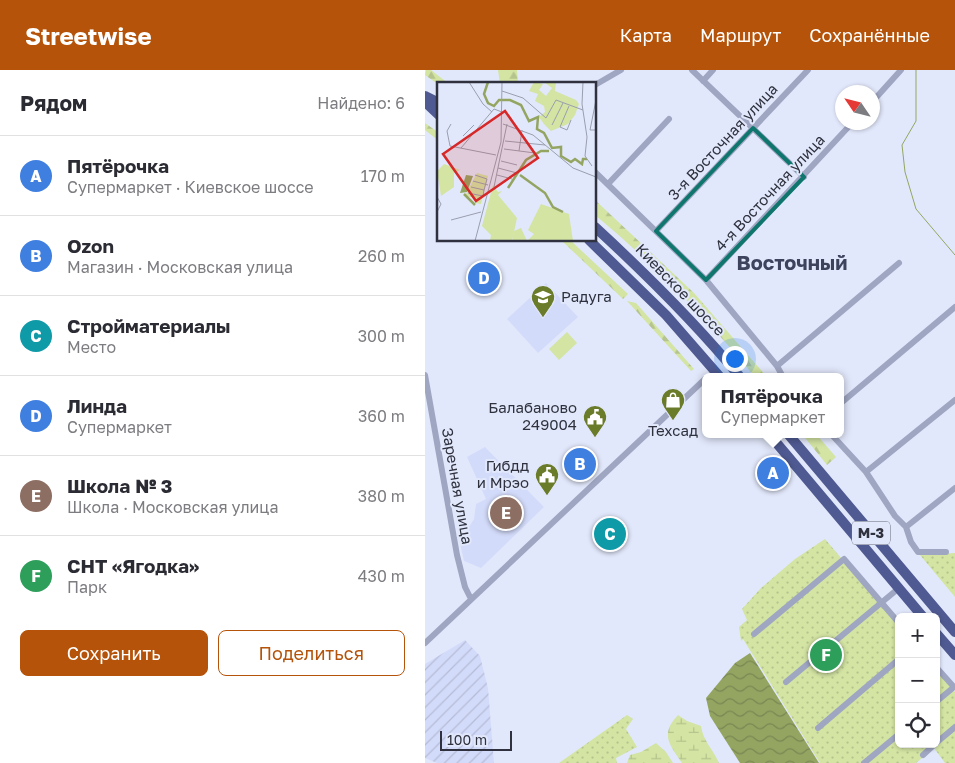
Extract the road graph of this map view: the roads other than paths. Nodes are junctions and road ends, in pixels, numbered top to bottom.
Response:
1 (621, 70) edge
2 (692, 70) edge
3 (713, 70) edge
4 (807, 70) edge
5 (901, 70) edge
6 (703, 81) junction
7 (596, 85) edge
8 (880, 93) edge
9 (425, 96) edge
10 (425, 102) edge
11 (437, 102) edge
12 (437, 113) edge
13 (669, 119) dead end
14 (753, 128) junction
15 (846, 130) edge
16 (596, 173) edge
17 (804, 177) junction
18 (608, 184) junction
19 (596, 228) edge
20 (656, 231) junction
21 (590, 241) edge
22 (899, 263) dead end
23 (648, 277) junction
24 (706, 280) junction
25 (639, 288) junction
26 (955, 307) edge
27 (777, 366) junction
28 (710, 373) edge
29 (737, 373) edge
30 (781, 373) edge
31 (425, 375) edge
32 (702, 385) edge
33 (844, 400) edge
34 (955, 400) edge
35 (772, 438) edge
36 (791, 438) edge
37 (835, 438) edge
38 (866, 472) junction
39 (955, 488) edge
40 (906, 527) junction
41 (946, 552) dead end
42 (899, 588) junction
43 (471, 599) junction
44 (882, 602) junction
45 (920, 613) edge
46 (895, 618) edge
47 (955, 632) edge
48 (754, 634) dead end
49 (940, 637) edge
50 (425, 643) edge
51 (955, 654) edge
52 (895, 662) edge
53 (940, 672) edge
54 (786, 682) dead end
55 (954, 688) edge
56 (940, 699) edge
57 (955, 727) edge
58 (818, 728) dead end
59 (895, 737) edge
60 (940, 740) edge
61 (930, 748) edge
62 (923, 754) dead end
63 (864, 763) edge

1 - 7 street
2 - 6 street
3 - 6 street
4 - 14 street, 3-я Восточная улица
5 - 8 street
6 - 14 street
9 - 11 highway
10 - 12 highway
13 - 18 street
14 - 17 street
14 - 20 street, 3-я Восточная улица
15 - 17 street, 4-я Восточная улица
16 - 18 street
17 - 24 street, 4-я Восточная улица
18 - 20 street
19 - 23 highway, Киевское шоссе
20 - 24 street
21 - 25 highway, Киевское шоссе
22 - 27 street
23 - 25 highway
23 - 29 highway, Киевское шоссе
24 - 27 street
25 - 28 highway, Киевское шоссе
26 - 33 street
27 - 30 street
31 - 43 street, Заречная улица
32 - 43 street
34 - 38 street
35 - 42 highway, М-3
36 - 47 highway, М-3
37 - 38 street
38 - 40 street
39 - 40 street
40 - 41 street
42 - 44 street
42 - 45 highway, М-3
43 - 50 street
44 - 46 street
44 - 48 street
44 - 54 street
49 - 51 highway
52 - 58 street
53 - 55 street
55 - 56 street
57 - 60 street
59 - 63 street
61 - 62 street

